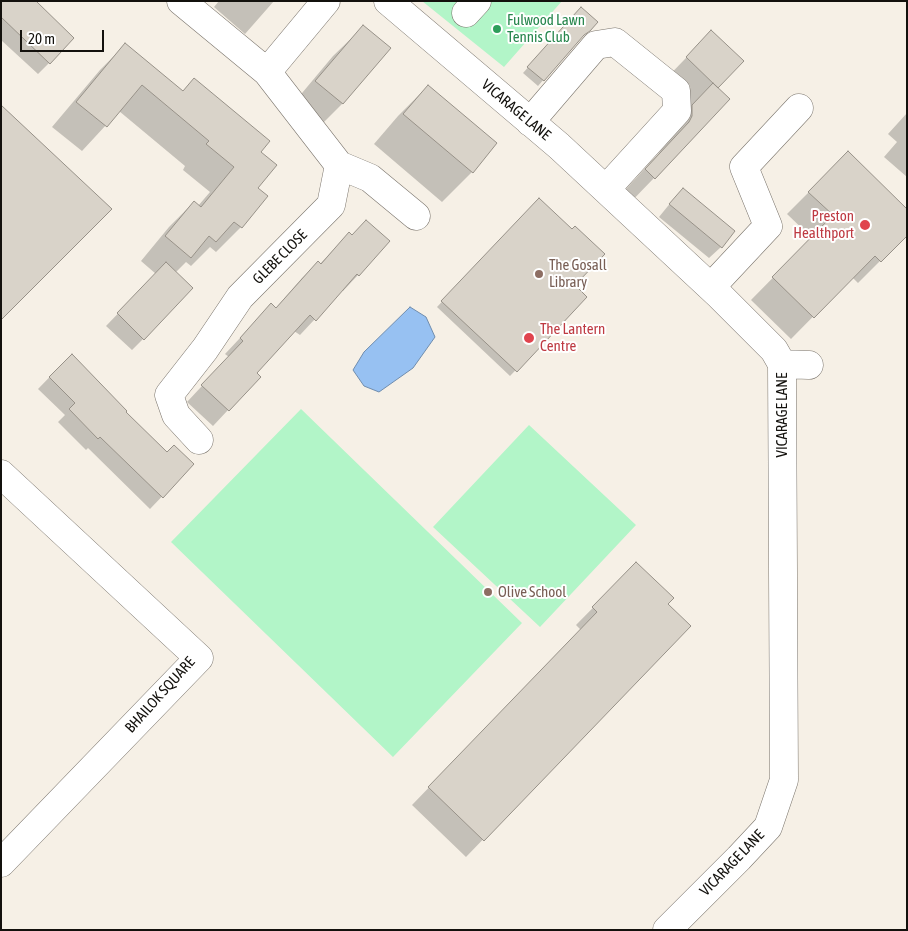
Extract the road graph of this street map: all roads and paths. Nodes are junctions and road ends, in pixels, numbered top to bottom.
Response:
1 (181, 1) edge
2 (326, 1) edge
3 (388, 1) edge
4 (267, 72) junction
5 (799, 108) dead end
6 (530, 122) junction
7 (339, 165) junction
8 (606, 189) junction
9 (416, 216) dead end
10 (711, 287) junction
11 (782, 364) junction
12 (810, 365) dead end
13 (199, 440) dead end
14 (1, 474) edge
15 (1, 863) edge
16 (667, 930) edge

1 - 4 street
2 - 4 street
3 - 6 street, VICARAGE LANE
4 - 7 street
5 - 10 street
6 - 8 street, VICARAGE LANE
6 - 8 street
7 - 9 street
7 - 13 street, GLEBE CLOSE
8 - 10 street, VICARAGE LANE
10 - 11 street, VICARAGE LANE
11 - 12 street
11 - 16 street, VICARAGE LANE
14 - 15 street, BHAILOK SQUARE

